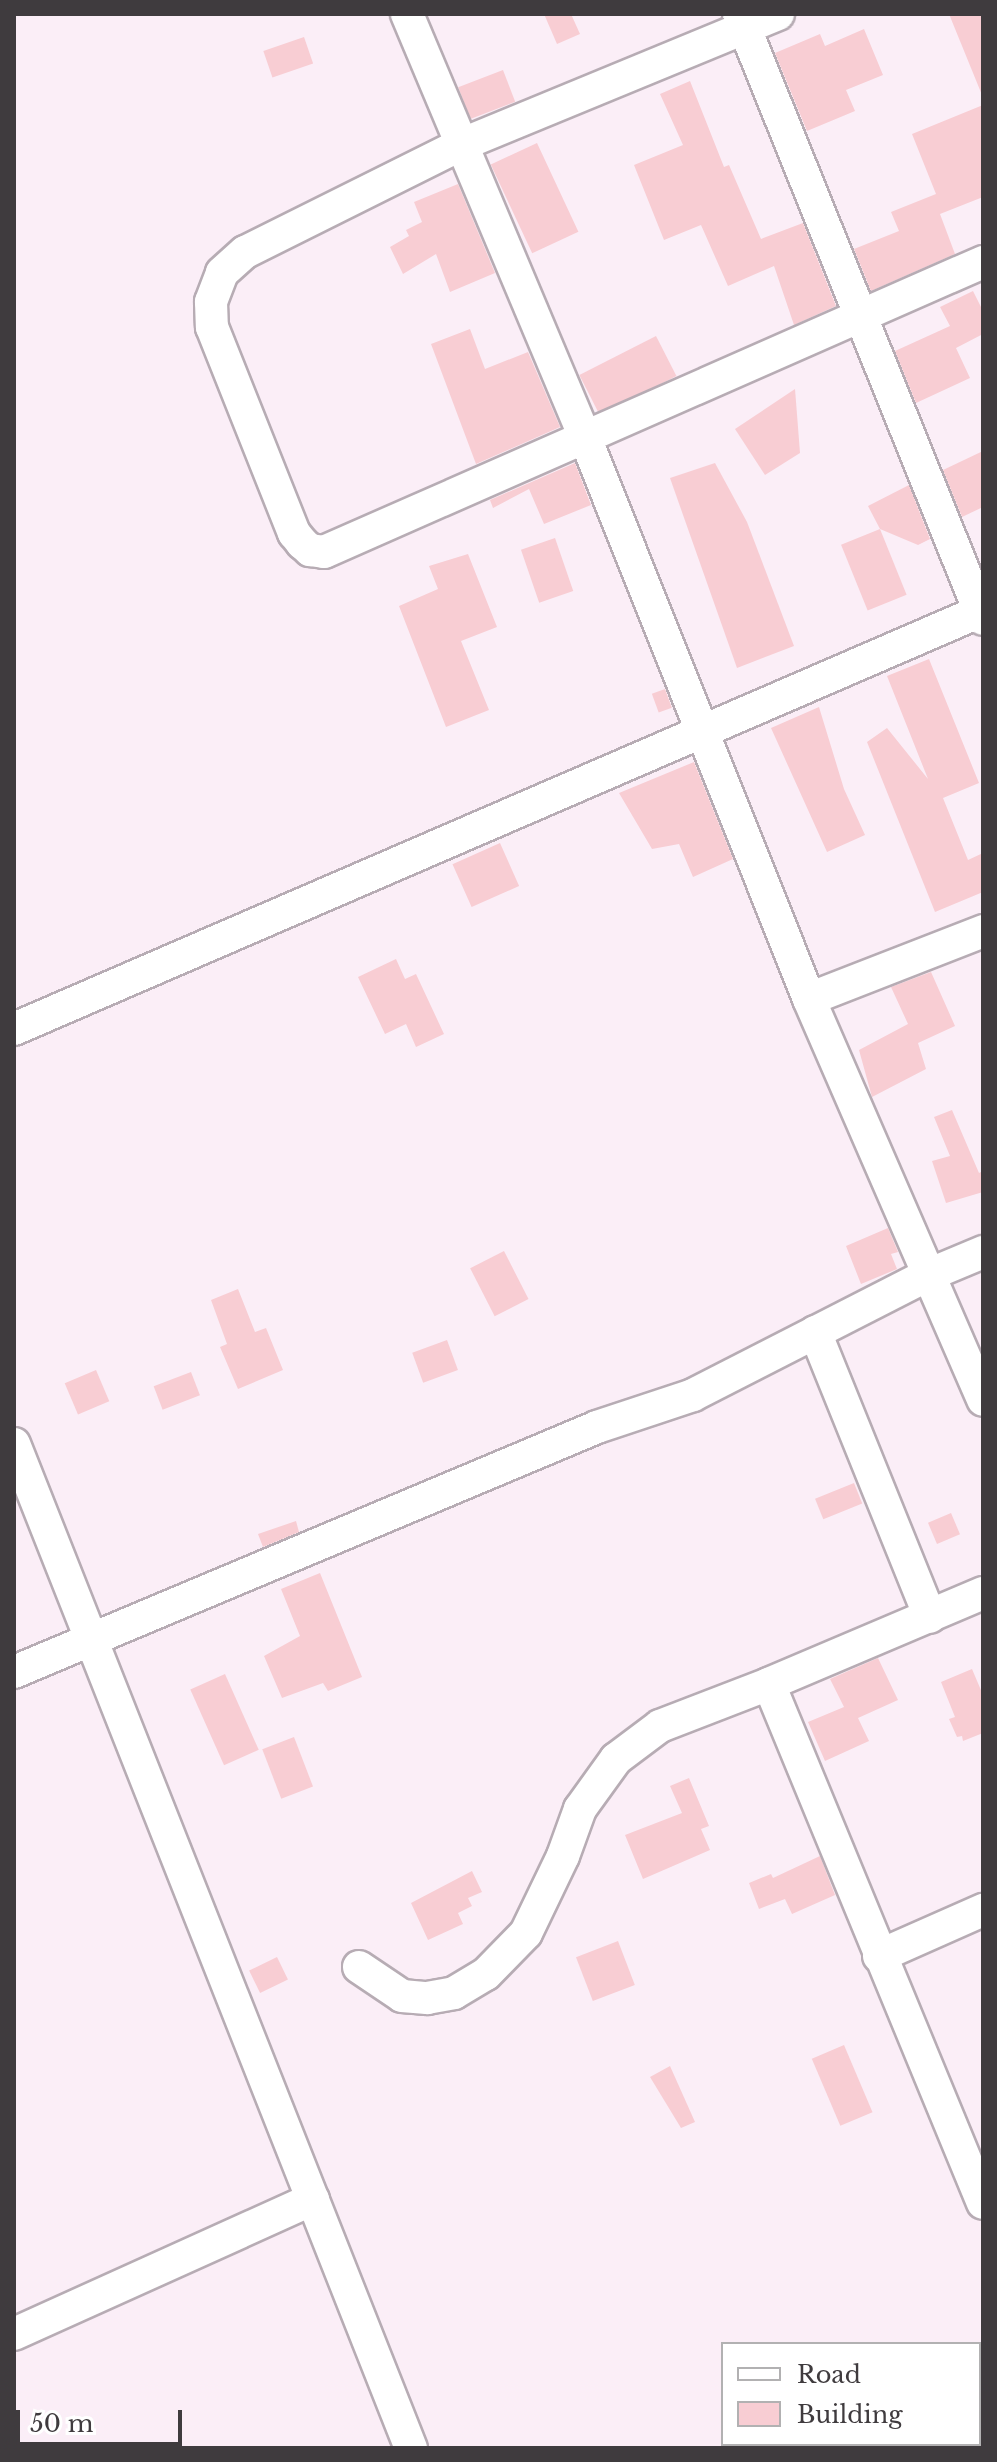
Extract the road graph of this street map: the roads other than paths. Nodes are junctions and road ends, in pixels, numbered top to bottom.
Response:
1 (407, 14) edge
2 (778, 14) edge
3 (742, 21) edge
4 (460, 145) junction
5 (983, 262) edge
6 (859, 318) junction
7 (586, 440) junction
8 (982, 613) edge
9 (701, 733) junction
10 (983, 931) edge
11 (809, 999) junction
12 (14, 1029) edge
13 (983, 1252) edge
14 (928, 1275) junction
15 (815, 1332) junction
16 (983, 1400) edge
17 (14, 1444) edge
18 (983, 1593) edge
19 (930, 1617) junction
20 (91, 1638) junction
21 (14, 1672) edge
22 (769, 1684) junction
23 (983, 1910) edge
24 (879, 1956) junction
25 (359, 1967) dead end
26 (313, 2199) junction
27 (983, 2203) edge
28 (14, 2334) edge
29 (411, 2448) edge

1 - 4 street
2 - 3 street
3 - 4 street
3 - 6 street
4 - 7 street
4 - 7 street
5 - 6 street
6 - 7 street
6 - 8 street
7 - 9 street
8 - 9 street
9 - 11 street
9 - 12 street
10 - 11 street
11 - 14 street
13 - 14 street
14 - 15 street
14 - 16 street
15 - 19 street
15 - 20 street
17 - 20 street
18 - 19 street
19 - 22 street
20 - 21 street
20 - 26 street
22 - 24 street
22 - 25 street
23 - 24 street
24 - 27 street
26 - 28 street
26 - 29 street

